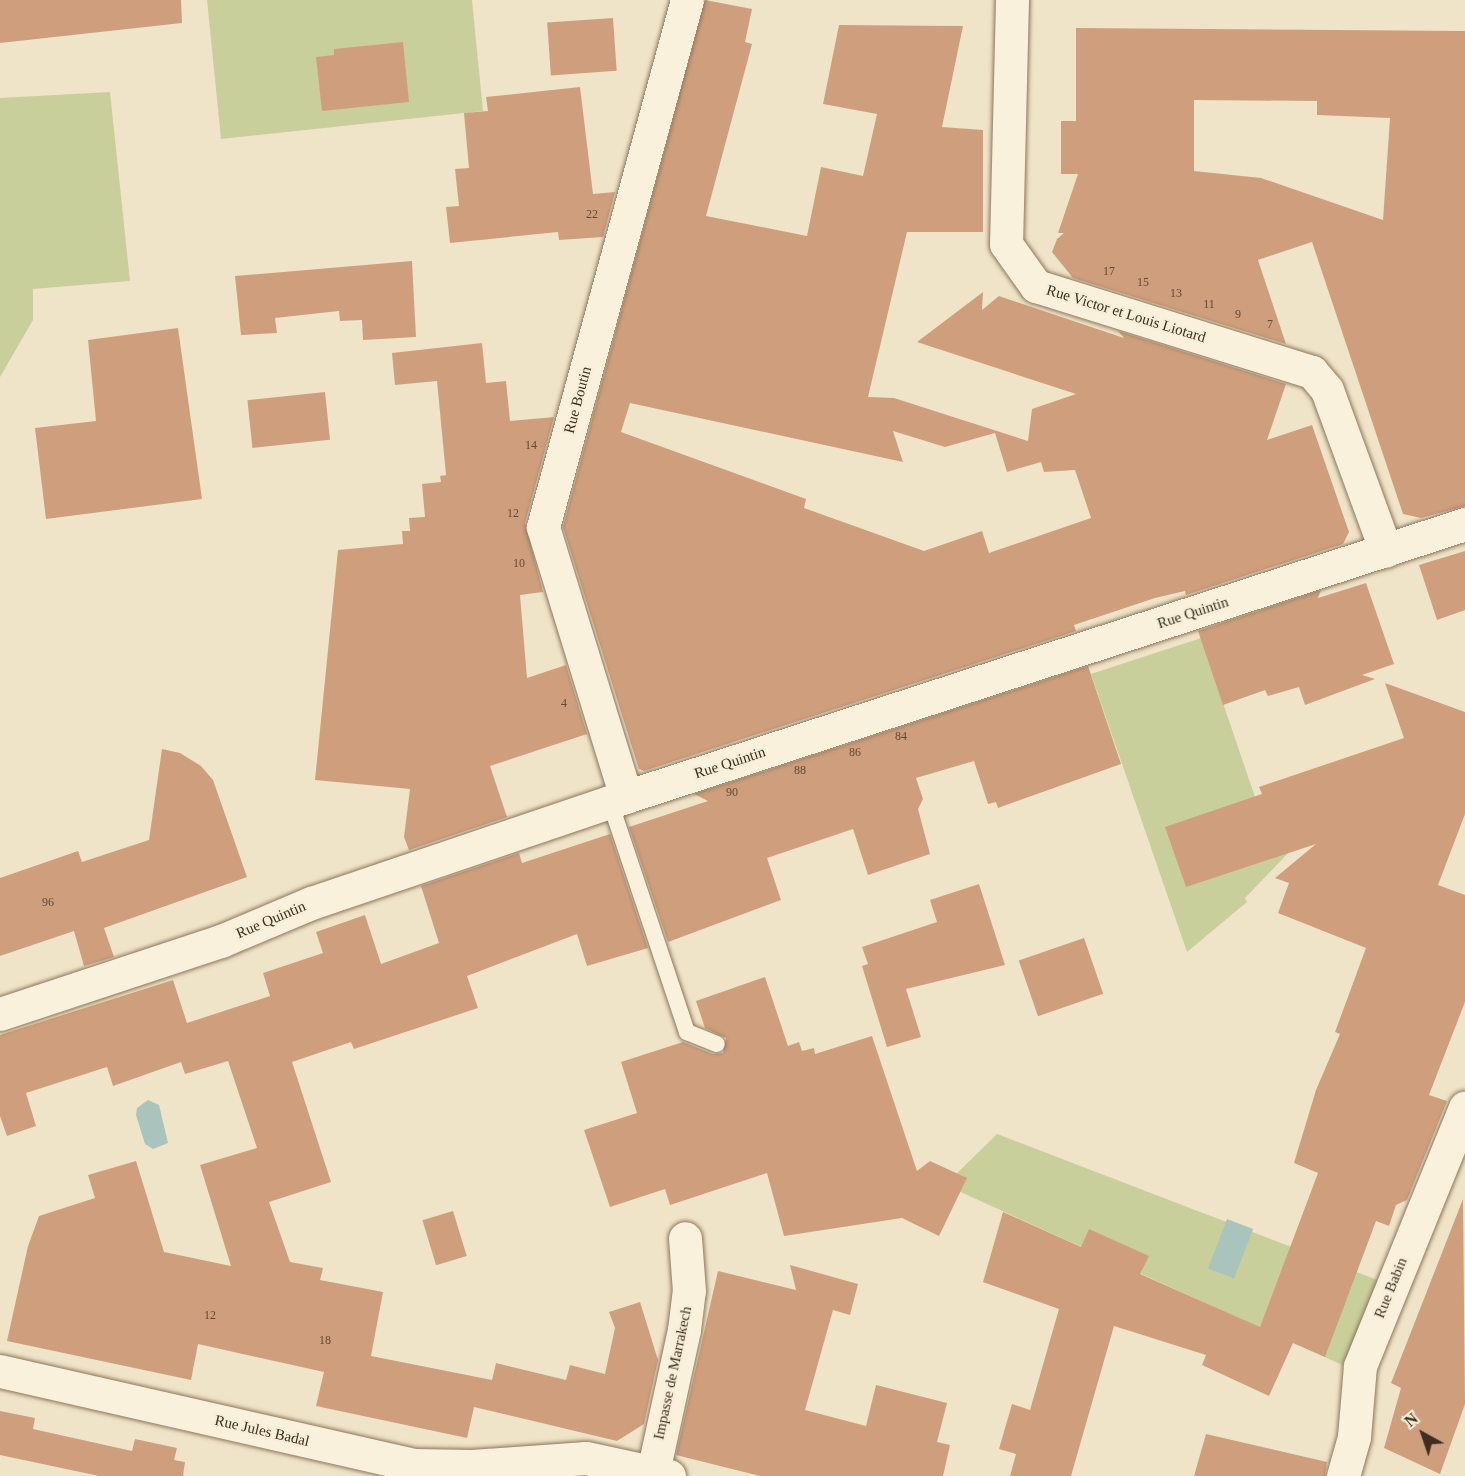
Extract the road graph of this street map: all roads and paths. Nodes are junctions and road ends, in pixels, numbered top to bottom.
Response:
1 (687, 0) edge
2 (1012, 0) edge
3 (1465, 524) edge
4 (1386, 551) junction
5 (618, 799) junction
6 (0, 1014) edge
7 (717, 1044) dead end
8 (1465, 1107) edge
9 (685, 1238) dead end
10 (0, 1371) edge
11 (526, 1469) edge
12 (661, 1474) edge
13 (1343, 1476) edge

1 - 5 street, Rue Boutin
2 - 4 street, Rue Victor et Louis Liotard
3 - 4 street, Rue Quintin
4 - 5 street, Rue Quintin
5 - 6 street, Rue Quintin
5 - 7 lane
8 - 13 street, Rue Babin
9 - 12 street, Impasse de Marrakech
10 - 11 street, Rue Jules Badal
11 - 12 street, Rue Jules Badal

